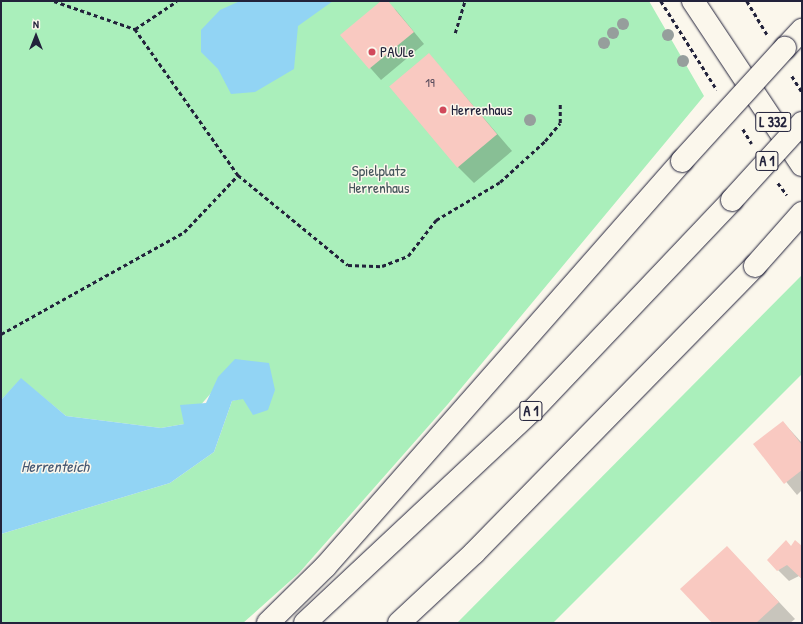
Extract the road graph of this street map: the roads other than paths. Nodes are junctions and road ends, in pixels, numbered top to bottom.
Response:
1 (693, 1) edge
2 (802, 30) edge
3 (802, 123) edge
4 (802, 165) edge
5 (802, 213) edge
6 (268, 623) edge
7 (305, 623) edge
8 (399, 623) edge

1 - 4 main road, L 332
2 - 6 main road, bridge
3 - 7 main road, A 1, bridge
5 - 8 main road, bridge

